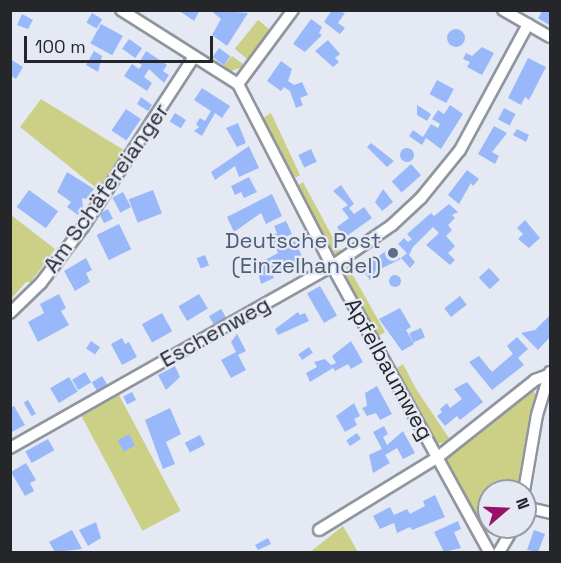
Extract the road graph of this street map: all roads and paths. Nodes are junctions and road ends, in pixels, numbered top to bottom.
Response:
1 (121, 10) edge
2 (293, 10) edge
3 (503, 10) edge
4 (528, 24) junction
5 (550, 37) edge
6 (194, 57) junction
7 (238, 84) junction
8 (332, 266) junction
9 (10, 313) edge
10 (549, 373) edge
11 (10, 448) edge
12 (438, 457) junction
13 (527, 479) edge
14 (319, 531) dead end
15 (507, 539) edge
16 (489, 552) edge
17 (499, 552) edge

1 - 6 street
2 - 7 street
3 - 4 street
4 - 5 street
4 - 8 street, Eschenweg
6 - 7 street
6 - 9 street, Am Schäfereianger
7 - 8 street, Apfelbaumweg
8 - 11 street, Eschenweg
8 - 12 street, Apfelbaumweg
10 - 12 street
10 - 13 street
12 - 14 street
12 - 16 street, Apfelbaumweg
15 - 17 street

